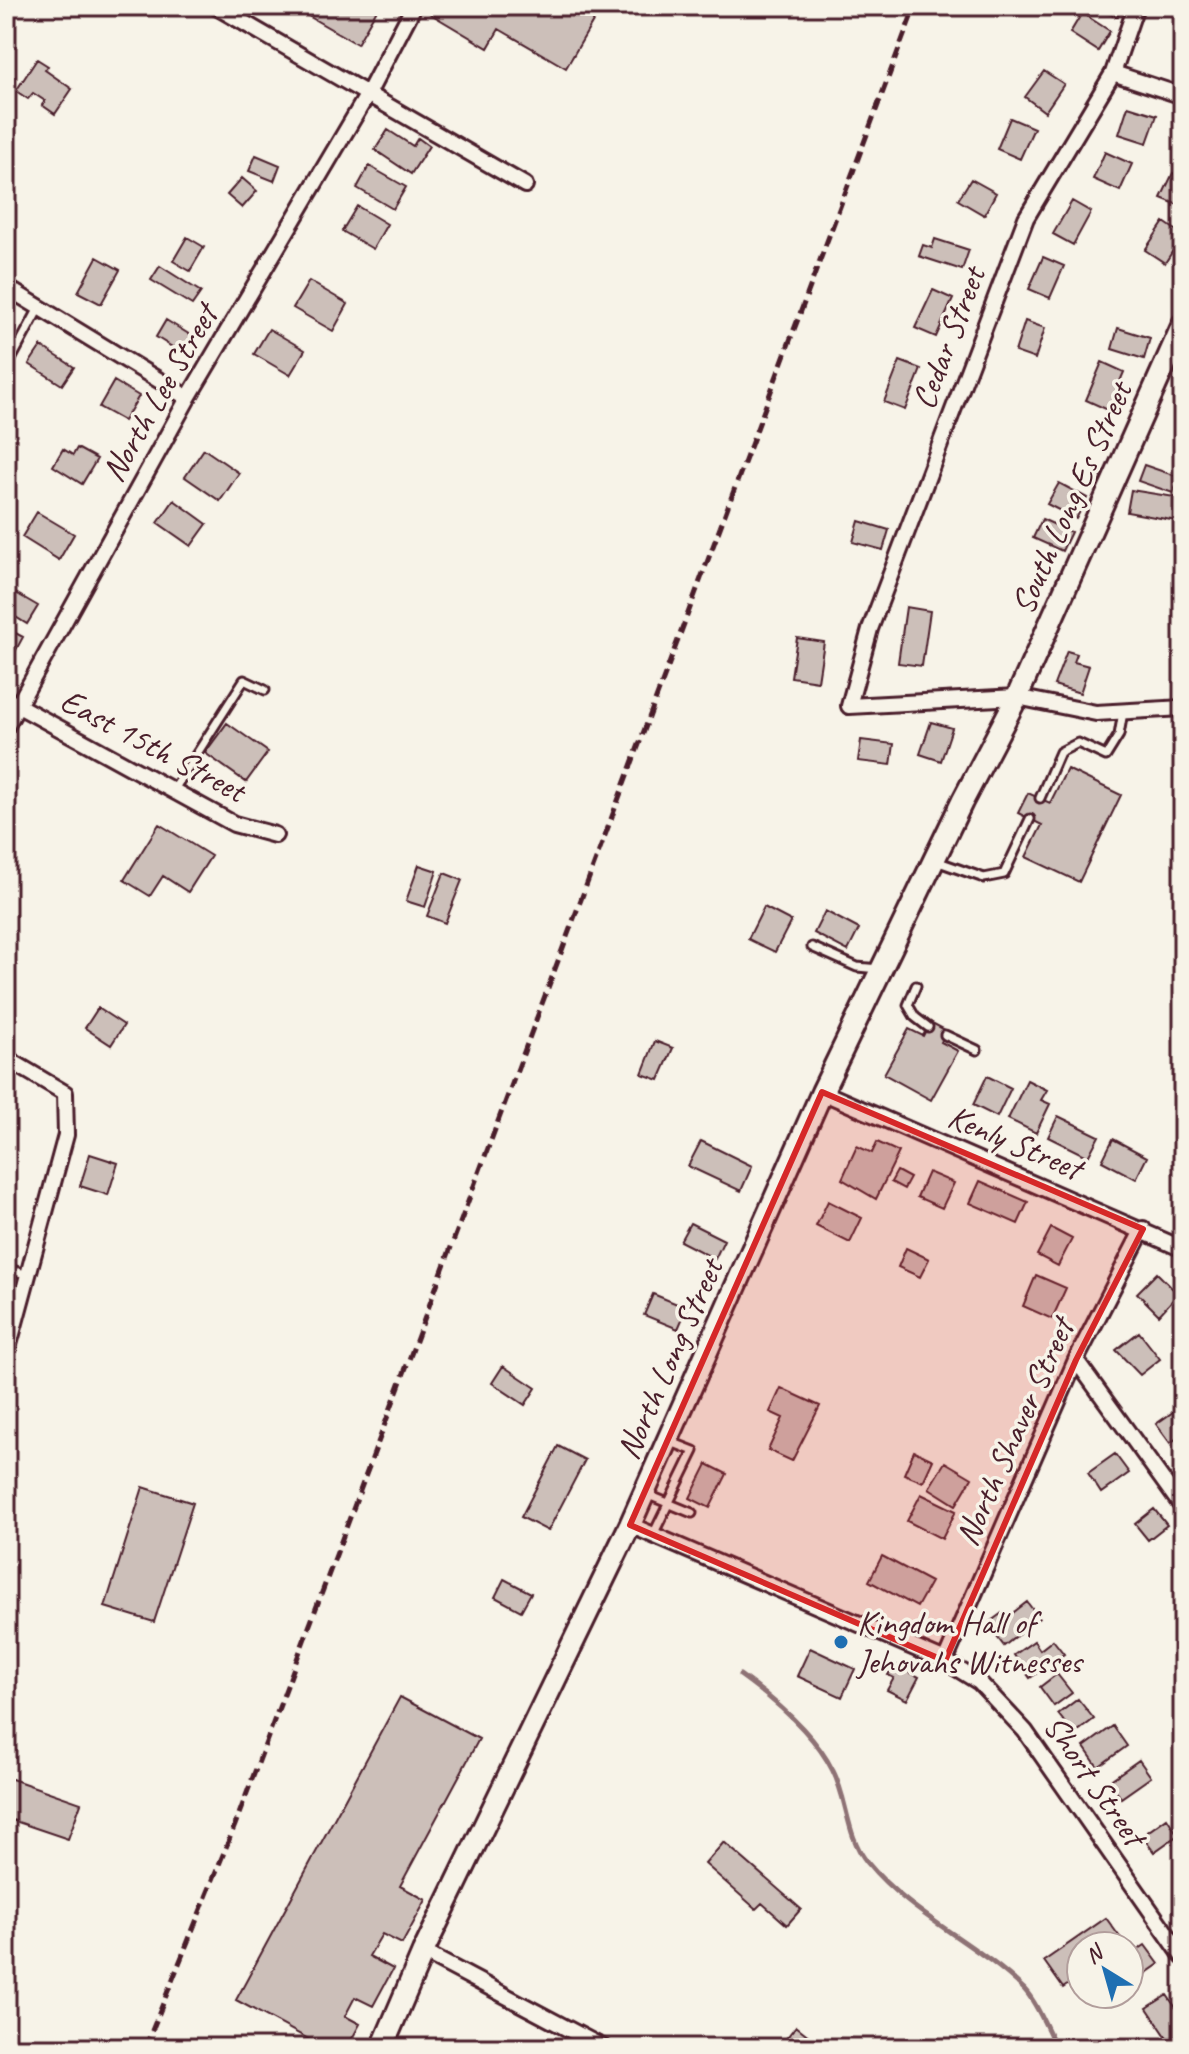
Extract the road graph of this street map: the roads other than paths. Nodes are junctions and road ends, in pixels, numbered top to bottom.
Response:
1 (215, 6) edge
2 (414, 6) edge
3 (1136, 6) edge
4 (1113, 73) junction
5 (369, 92) junction
6 (1183, 96) edge
7 (525, 185) dead end
8 (6, 287) edge
9 (40, 306) junction
10 (1183, 324) edge
11 (6, 369) edge
12 (188, 398) junction
13 (265, 690) dead end
14 (1017, 697) junction
15 (12, 703) edge
16 (1183, 708) edge
17 (1123, 711) junction
18 (6, 727) edge
19 (173, 791) junction
20 (1040, 798) dead end
21 (1030, 819) dead end
22 (275, 835) dead end
23 (934, 860) junction
24 (812, 947) dead end
25 (881, 969) junction
26 (916, 986) dead end
27 (928, 1027) dead end
28 (945, 1035) dead end
29 (977, 1050) dead end
30 (6, 1058) edge
31 (822, 1092) junction
32 (1143, 1229) junction
33 (1183, 1249) edge
34 (6, 1268) edge
35 (28, 1275) junction
36 (6, 1356) edge
37 (1076, 1360) junction
38 (668, 1440) junction
39 (644, 1493) junction
40 (668, 1503) junction
41 (1183, 1508) edge
42 (692, 1513) dead end
43 (630, 1525) junction
44 (653, 1535) junction
45 (945, 1661) junction
46 (423, 1952) junction
47 (1183, 1957) edge
48 (382, 2048) edge
49 (604, 2048) edge

1 - 5 street
2 - 5 street, North Lee Street
3 - 4 street, Cedar Street
4 - 6 street
4 - 14 street, Cedar Street
5 - 7 street
5 - 12 street, North Lee Street
8 - 9 street
9 - 11 lane
9 - 12 street
10 - 14 street, South Long Es Street
12 - 15 street, North Lee Street
13 - 19 lane
14 - 17 street
14 - 23 street, North Long Street
15 - 18 street, North Lee Street
15 - 19 street, East 15th Street
16 - 17 street
17 - 20 lane
19 - 22 street, East 15th Street
21 - 23 lane
23 - 25 street, North Long Street
24 - 25 lane
25 - 31 street, North Long Street
26 - 27 lane
28 - 29 lane
30 - 35 street
31 - 32 street, Kenly Street
31 - 38 street, North Long Street
32 - 33 street, Kenly Street
32 - 37 street, North Shaver Street
34 - 35 lane
35 - 36 street
37 - 41 street
37 - 45 street, North Shaver Street
38 - 39 street, North Long Street
38 - 40 lane
39 - 40 lane
39 - 43 street, North Long Street
40 - 42 lane
40 - 44 lane
43 - 44 street, Short Street
43 - 46 street, North Long Street
44 - 45 street, Short Street
45 - 47 street, Short Street
46 - 48 street, North Long Street
46 - 49 street

